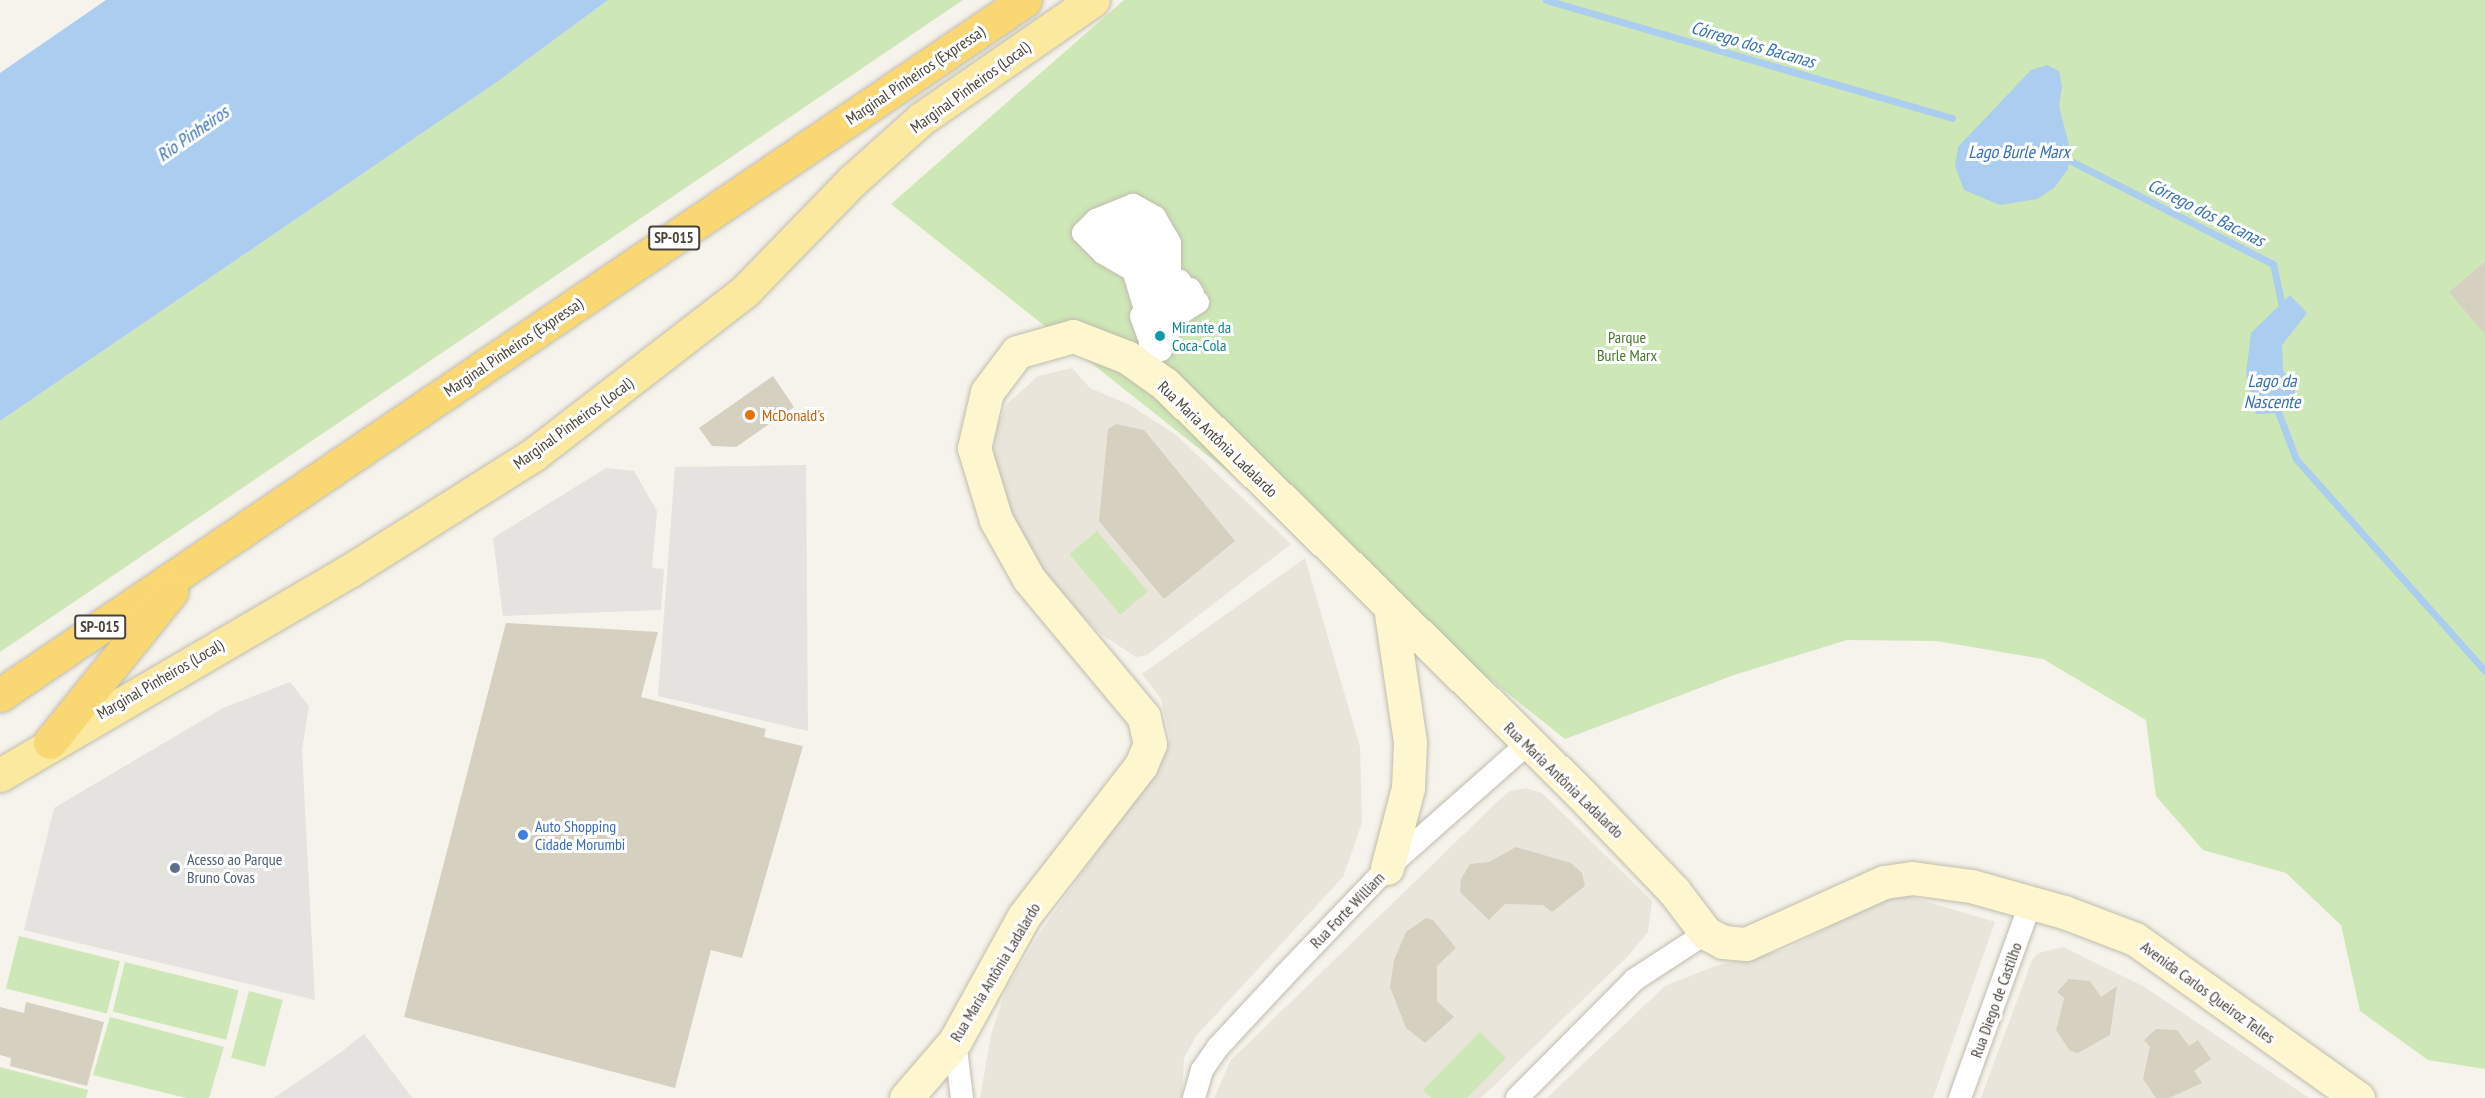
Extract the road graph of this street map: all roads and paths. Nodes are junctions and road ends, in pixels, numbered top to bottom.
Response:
1 (1025, 0) edge
2 (1093, 0) edge
3 (1157, 248) junction
4 (1198, 302) dead end
5 (193, 564) junction
6 (1390, 607) junction
7 (0, 695) edge
8 (50, 742) junction
9 (1527, 744) junction
10 (0, 775) edge
11 (1387, 868) junction
12 (2031, 902) junction
13 (1706, 933) junction
14 (955, 1041) junction
15 (906, 1098) edge
16 (962, 1098) edge
17 (1194, 1098) edge
18 (1517, 1098) edge
19 (1960, 1098) edge
20 (2358, 1098) edge

1 - 5 highway, Marginal Pinheiros (Expressa) / SP-015
2 - 8 main road, Marginal Pinheiros (Local)
3 - 3 street
3 - 4 street
5 - 7 highway, Marginal Pinheiros (Expressa) / SP-015
5 - 8 highway
6 - 9 street, Rua Maria Antônia Ladalardo
6 - 11 street
6 - 14 street, Rua Maria Antônia Ladalardo
8 - 10 main road, Marginal Pinheiros (Local)
9 - 11 street, Rua Forte William
9 - 13 street, Rua Maria Antônia Ladalardo
11 - 17 street, Rua Forte William
12 - 13 street, Avenida Carlos Queiroz Telles
12 - 19 street, Rua Diego de Castilho
12 - 20 street, Avenida Carlos Queiroz Telles
13 - 18 street
14 - 15 street, Rua Maria Antônia Ladalardo
14 - 16 street

